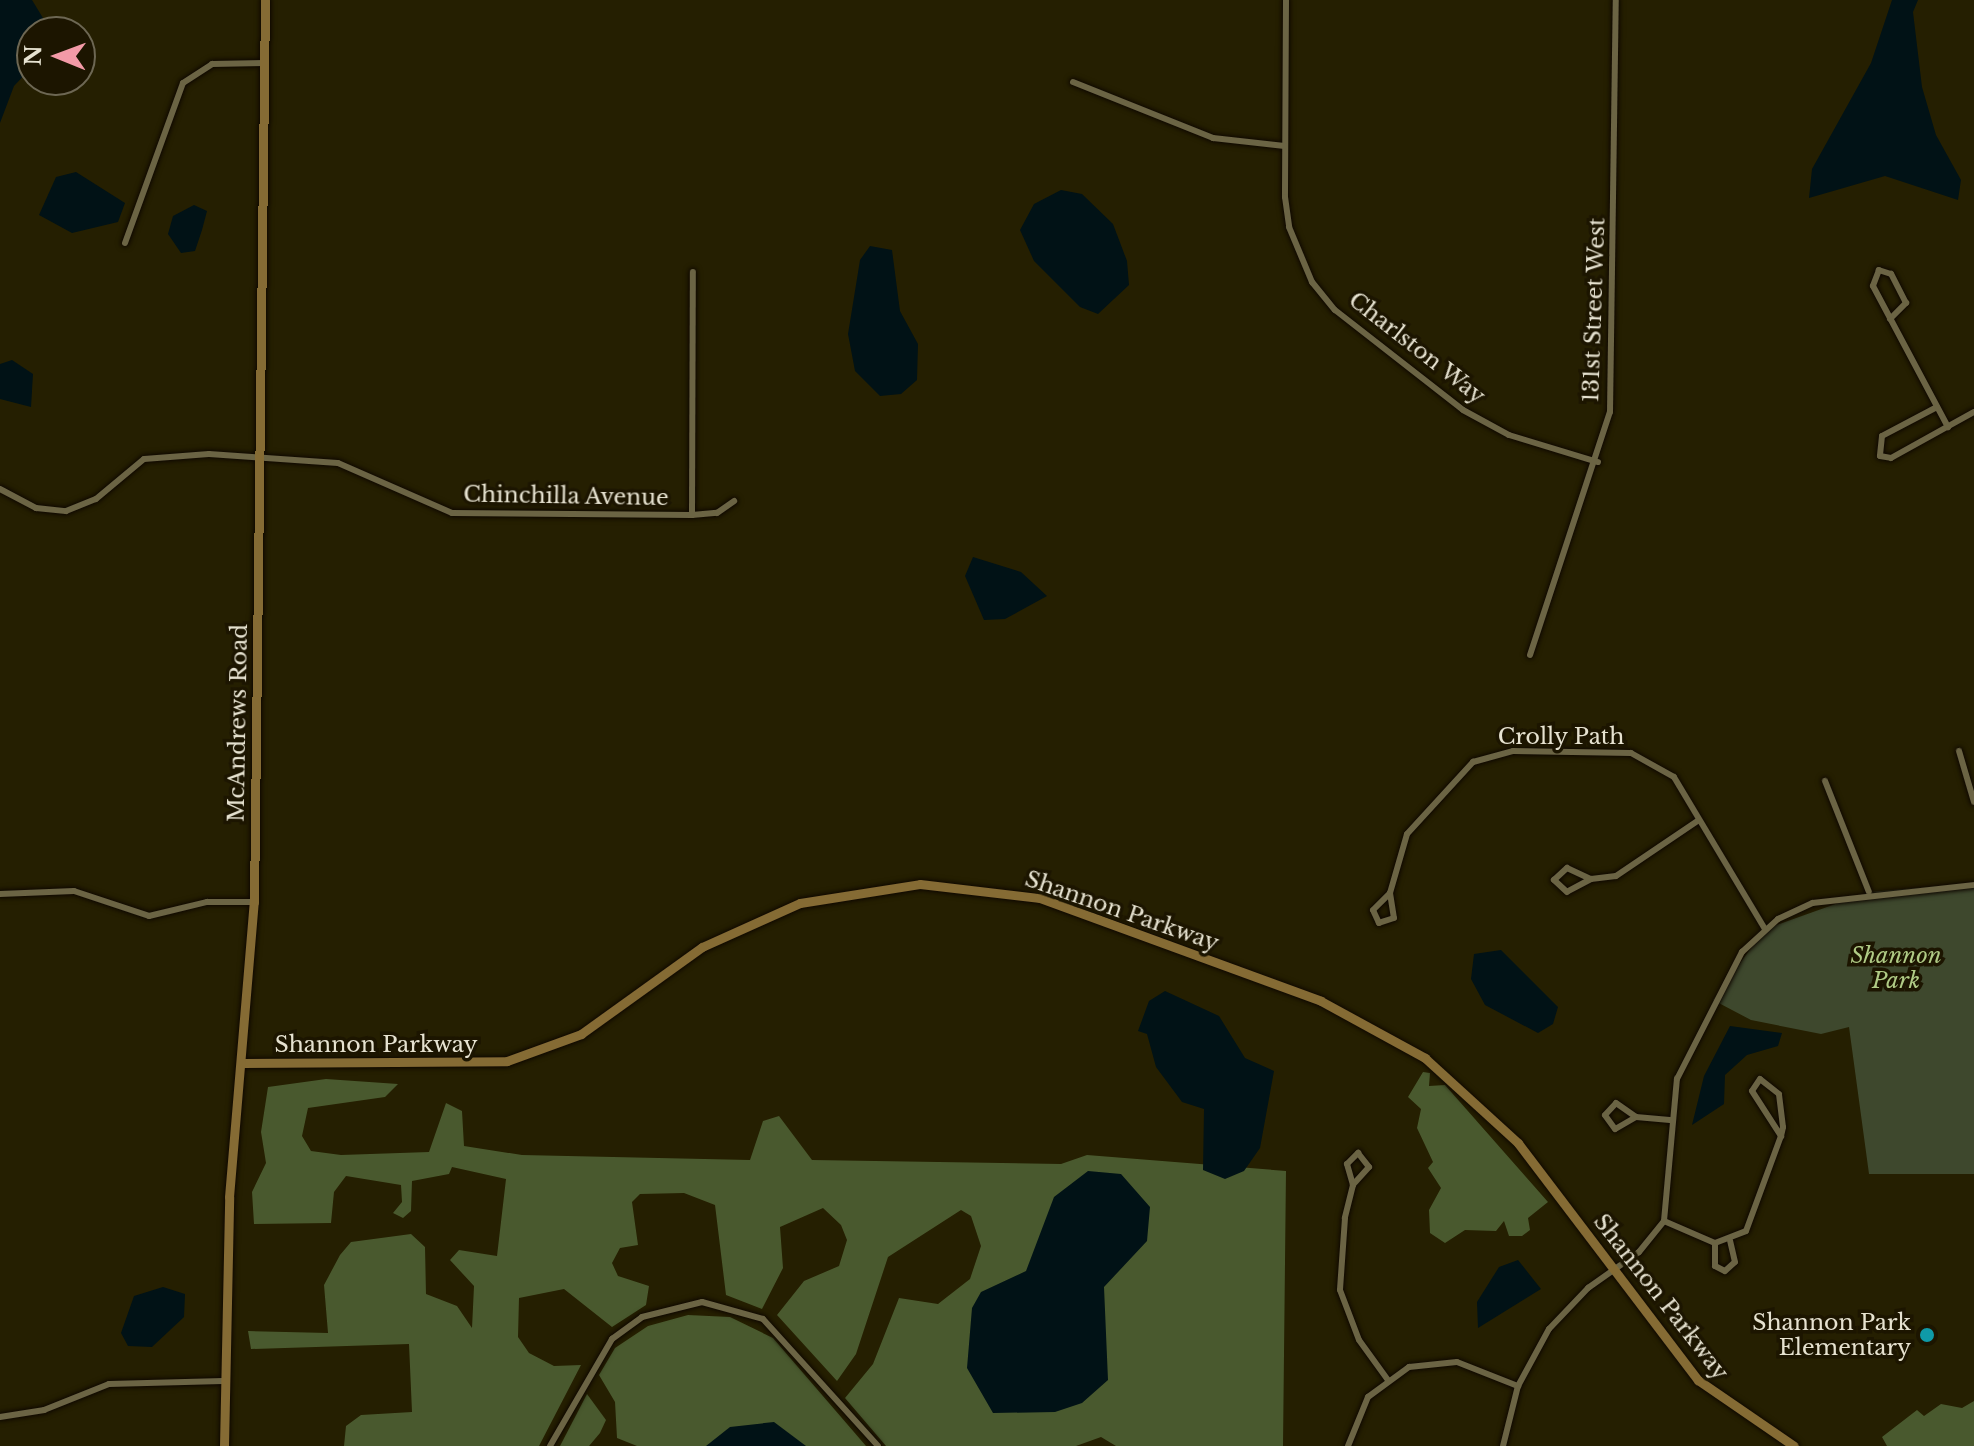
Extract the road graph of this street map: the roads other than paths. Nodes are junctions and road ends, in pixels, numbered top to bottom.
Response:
1 (265, 0) edge
2 (1286, 0) edge
3 (1616, 0) edge
4 (264, 63) junction
5 (1073, 82) dead end
6 (1285, 146) junction
7 (125, 243) dead end
8 (693, 272) dead end
9 (1890, 319) junction
10 (1937, 407) junction
11 (1974, 412) edge
12 (1948, 427) junction
13 (260, 457) junction
14 (1598, 462) junction
15 (0, 489) edge
16 (734, 501) dead end
17 (692, 515) junction
18 (1530, 655) dead end
19 (1959, 751) dead end
20 (1825, 781) dead end
21 (1974, 802) edge
22 (1699, 820) junction
23 (1591, 879) junction
24 (1974, 885) edge
25 (1869, 892) junction
26 (1390, 893) junction
27 (0, 894) edge
28 (254, 902) junction
29 (1765, 929) junction
30 (243, 1063) junction
31 (1636, 1117) junction
32 (1670, 1120) junction
33 (1781, 1136) junction
34 (1353, 1185) junction
35 (1664, 1221) junction
36 (1730, 1241) junction
37 (1715, 1243) junction
38 (1615, 1269) junction
39 (1388, 1380) junction
40 (223, 1381) junction
41 (1518, 1386) junction
42 (0, 1417) edge
43 (224, 1446) edge
44 (550, 1446) edge
45 (878, 1446) edge
46 (1348, 1446) edge
47 (1503, 1446) edge
48 (1794, 1446) edge

1 - 4 street, McAndrews Road
2 - 6 street, Charlston Way
3 - 14 street, 131st Street West
4 - 7 street
4 - 13 street, McAndrews Road
5 - 6 street
6 - 14 street, Charlston Way
8 - 17 street
9 - 9 street
9 - 10 street
10 - 12 street
10 - 12 street
11 - 12 street
13 - 15 street, Chinchilla Avenue
13 - 17 street, Chinchilla Avenue
13 - 28 street, McAndrews Road
14 - 18 street, 131st Street West
16 - 17 street, Chinchilla Avenue
19 - 21 street
20 - 25 street
22 - 23 street
22 - 26 street, Crolly Path
22 - 29 street, Crolly Path
23 - 23 street
24 - 25 street
25 - 29 street
26 - 26 street, Crolly Path
27 - 28 street
28 - 30 street, McAndrews Road
29 - 32 street
30 - 38 street, Shannon Parkway
30 - 40 street, McAndrews Road
31 - 31 street
31 - 32 street
32 - 35 street
33 - 33 street
33 - 36 street
34 - 34 street
34 - 39 street
35 - 37 street
35 - 38 street
36 - 37 street
36 - 37 street
38 - 41 street
38 - 48 street, Shannon Parkway
39 - 41 street
39 - 46 street
40 - 42 street
40 - 43 street, McAndrews Road
41 - 47 street
44 - 45 street

